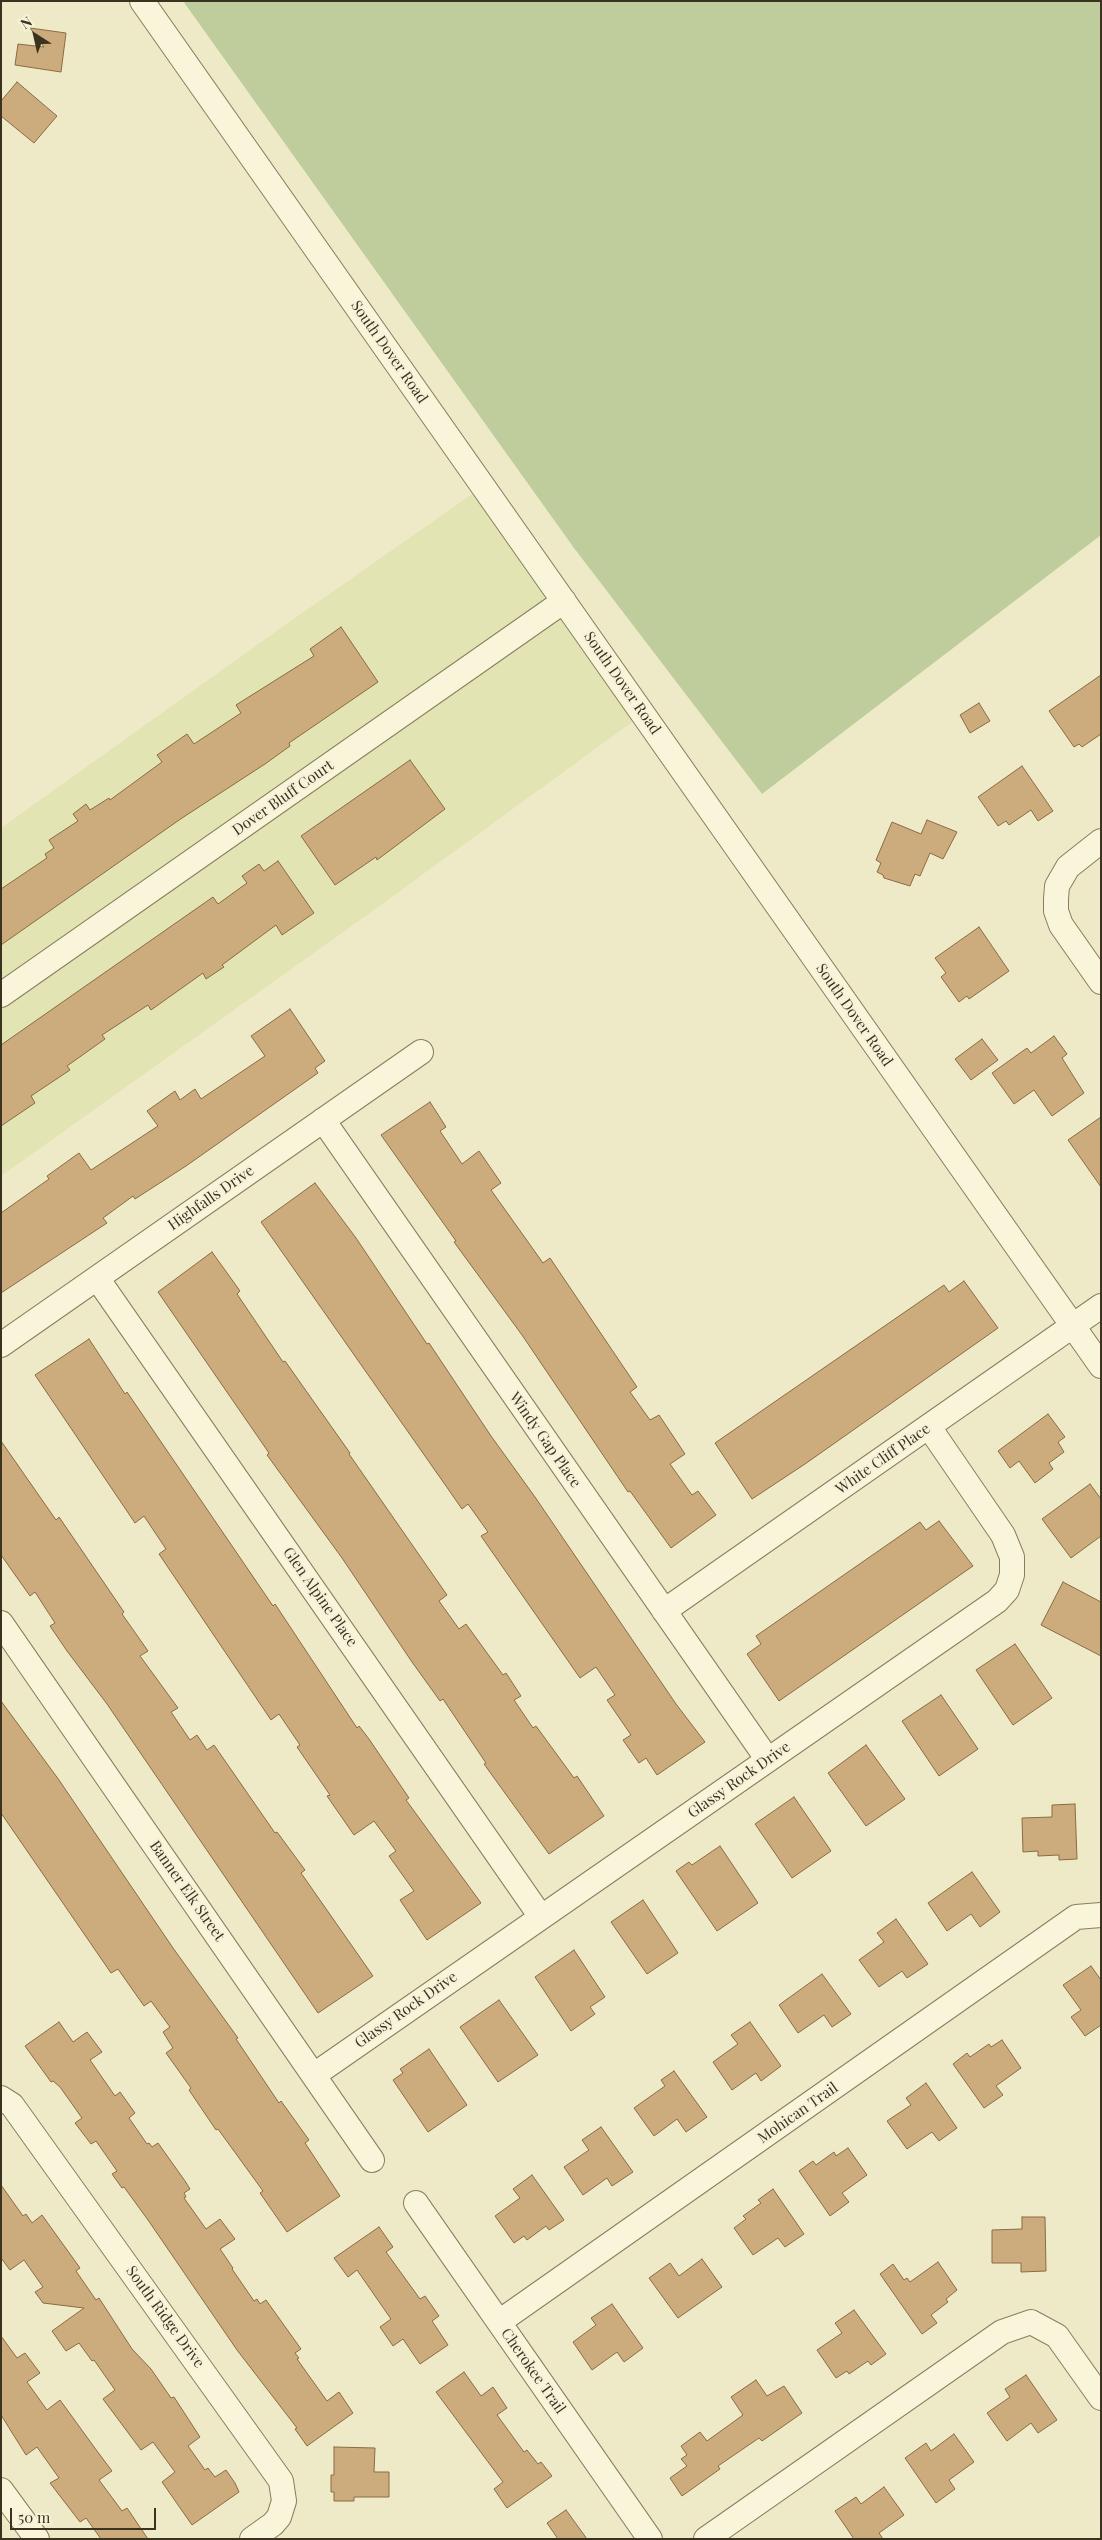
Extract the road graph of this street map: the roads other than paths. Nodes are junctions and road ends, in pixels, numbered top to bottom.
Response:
1 (142, 1) edge
2 (564, 601) junction
3 (1101, 841) edge
4 (1101, 982) edge
5 (1, 995) edge
6 (421, 1052) dead end
7 (323, 1120) junction
8 (98, 1278) junction
9 (1101, 1306) edge
10 (1073, 1326) junction
11 (1, 1345) edge
12 (1101, 1366) edge
13 (928, 1427) junction
14 (664, 1611) junction
15 (1, 1623) edge
16 (768, 1760) junction
17 (1101, 1915) edge
18 (541, 1917) junction
19 (314, 2075) junction
20 (1, 2098) edge
21 (372, 2160) dead end
22 (416, 2203) dead end
23 (499, 2322) junction
24 (1101, 2398) edge
25 (1, 2490) edge
26 (37, 2539) edge
27 (252, 2539) edge
28 (650, 2539) edge
29 (706, 2539) edge

1 - 2 street, South Dover Road
2 - 5 street, Dover Bluff Court
2 - 10 street, South Dover Road
3 - 4 street
6 - 7 street, Highfalls Drive
7 - 8 street, Highfalls Drive
7 - 14 street, Windy Gap Place
8 - 11 street, Highfalls Drive
8 - 18 street, Glen Alpine Place
9 - 10 street, White Cliff Place
10 - 12 street, South Dover Road
10 - 13 street, White Cliff Place
13 - 14 street, White Cliff Place
13 - 16 street, Glassy Rock Drive
14 - 16 street, Windy Gap Place
15 - 19 street, Banner Elk Street
16 - 18 street, Glassy Rock Drive
17 - 23 street, Mohican Trail
18 - 19 street, Glassy Rock Drive
19 - 21 street, Banner Elk Street
20 - 27 street, South Ridge Drive
22 - 23 street, Cherokee Trail
23 - 28 street, Cherokee Trail
24 - 29 street
25 - 26 street

